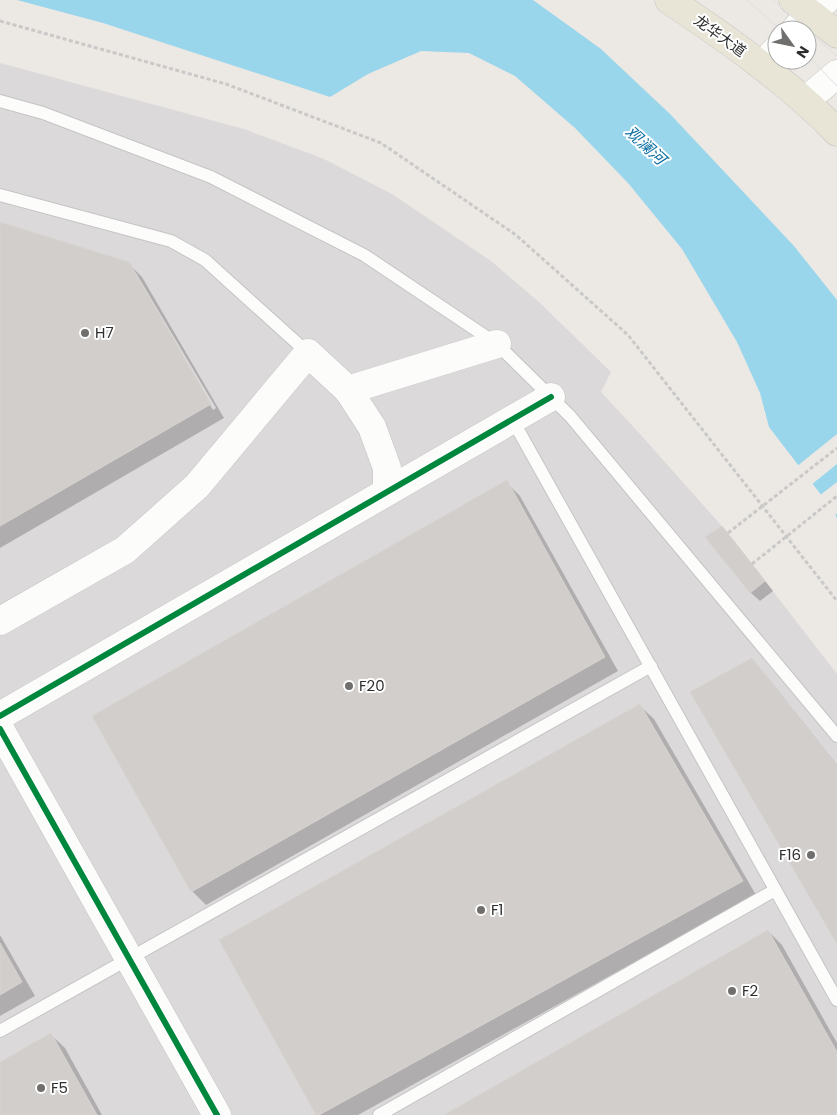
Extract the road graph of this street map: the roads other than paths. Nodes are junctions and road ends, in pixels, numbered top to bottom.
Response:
1 (669, 0) edge
2 (806, 11) edge
3 (837, 34) edge
4 (767, 56) edge
5 (780, 70) edge
6 (837, 74) edge
7 (0, 101) edge
8 (805, 101) junction
9 (837, 132) edge
10 (0, 196) edge
11 (497, 344) junction
12 (308, 353) junction
13 (348, 390) junction
14 (551, 397) junction
15 (512, 419) junction
16 (387, 491) junction
17 (0, 621) edge
18 (650, 666) junction
19 (0, 716) edge
20 (0, 729) edge
21 (837, 736) edge
22 (776, 890) junction
23 (129, 959) junction
24 (837, 1000) edge
25 (0, 1031) edge
26 (217, 1115) edge
27 (379, 1115) edge

1 - 4 main road, 龙华大道
2 - 3 main road
5 - 8 main road, 龙华大道
6 - 8 street
7 - 11 lane
8 - 9 main road, 龙华大道
10 - 12 lane
11 - 13 street
11 - 14 lane
12 - 13 street
12 - 17 street
13 - 16 street
14 - 15 street
14 - 21 lane
15 - 16 street
15 - 18 lane
16 - 19 street
18 - 22 lane
18 - 23 lane
20 - 23 street
22 - 24 lane
22 - 27 lane
23 - 25 lane
23 - 26 street

